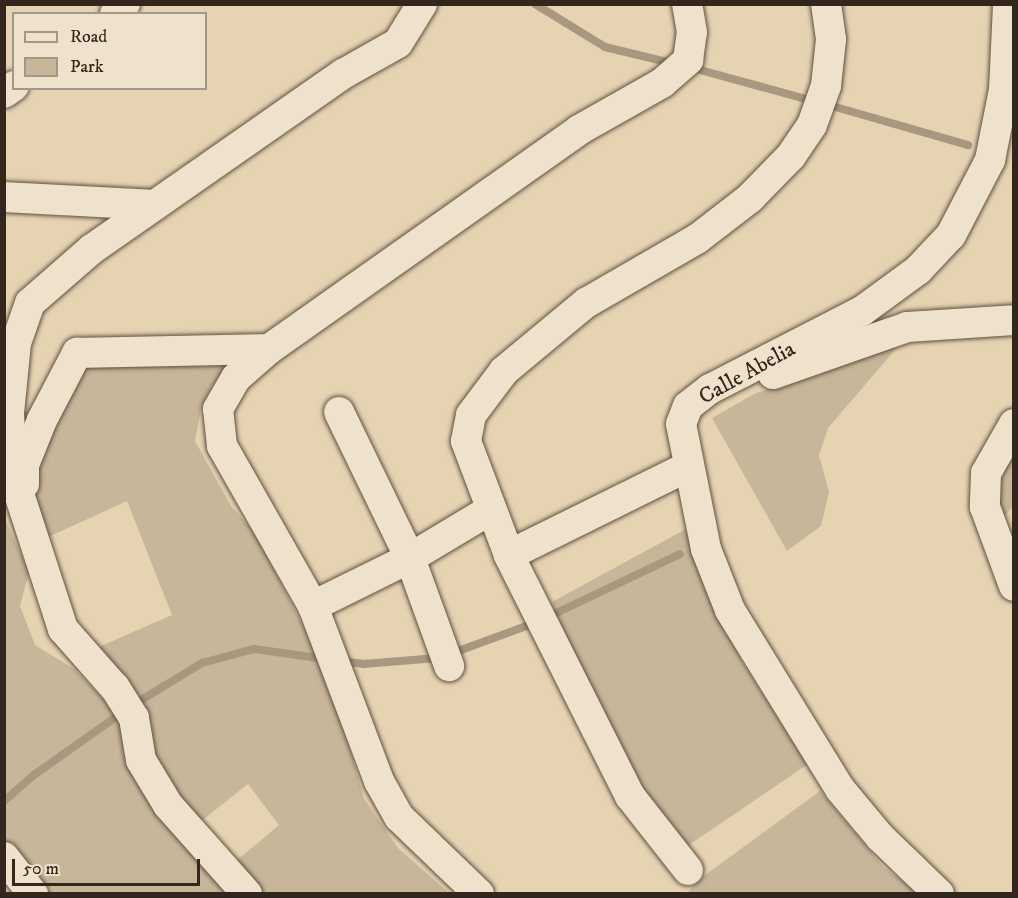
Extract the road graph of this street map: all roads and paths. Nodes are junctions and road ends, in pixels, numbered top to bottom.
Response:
1 (422, 4) edge
2 (826, 4) edge
3 (1008, 4) edge
4 (687, 5) edge
5 (4, 197) edge
6 (155, 205) junction
7 (1014, 320) edge
8 (269, 349) junction
9 (731, 381) junction
10 (339, 412) dead end
11 (1014, 424) edge
12 (687, 467) junction
13 (24, 507) junction
14 (490, 510) junction
15 (509, 555) junction
16 (411, 558) junction
17 (1014, 586) edge
18 (313, 606) junction
19 (449, 666) dead end
20 (4, 857) edge
21 (688, 870) dead end
22 (33, 894) edge
23 (247, 894) edge
24 (479, 894) edge
25 (939, 894) edge

1 - 6 street
2 - 14 street
3 - 9 street, Calle Abelia
4 - 8 street
5 - 6 street
6 - 13 street
7 - 9 street
8 - 13 street
8 - 18 street
9 - 12 street, Calle Abelia
10 - 16 street
11 - 17 street
12 - 15 street
12 - 25 street, Calle Abelia
13 - 23 street
14 - 15 street
14 - 16 street
15 - 21 street
16 - 18 street
16 - 19 street
18 - 24 street
20 - 22 street

